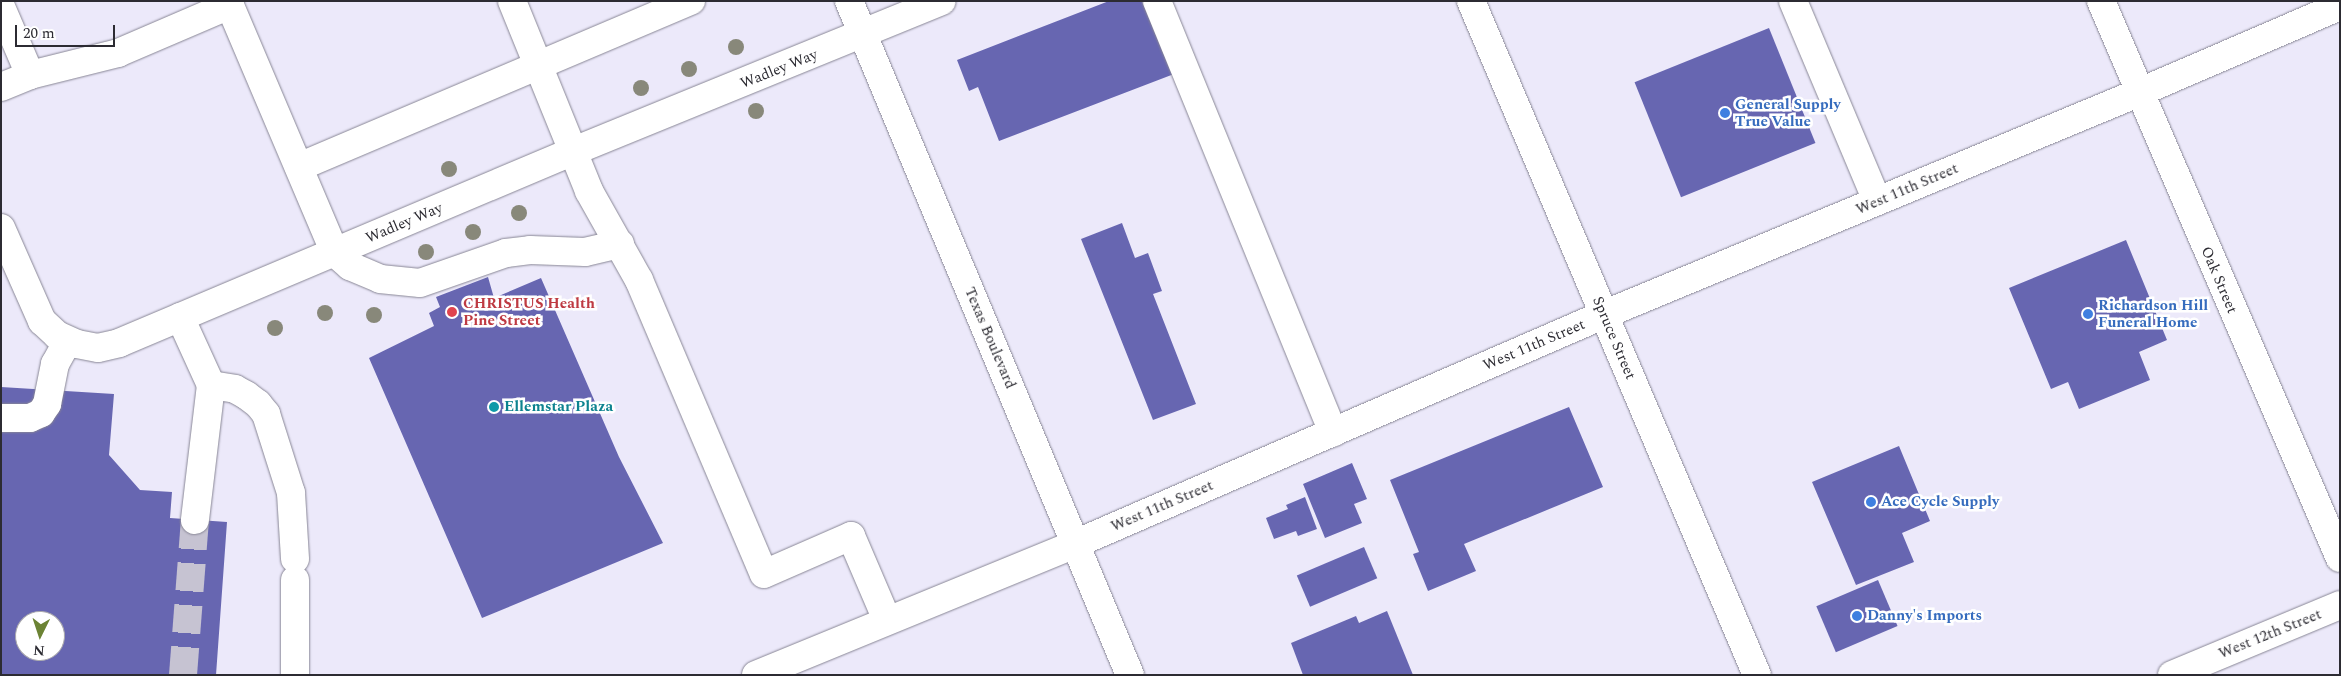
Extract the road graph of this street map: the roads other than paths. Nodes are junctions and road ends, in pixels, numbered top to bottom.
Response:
1 (512, 1) edge
2 (691, 1) edge
3 (849, 1) edge
4 (942, 1) edge
5 (1157, 1) edge
6 (1472, 1) edge
7 (1793, 1) edge
8 (2100, 1) edge
9 (229, 3) edge
10 (2340, 6) edge
11 (1, 7) edge
12 (864, 35) junction
13 (538, 64) junction
14 (30, 75) junction
15 (1, 87) edge
16 (2138, 93) junction
17 (574, 151) junction
18 (299, 167) junction
19 (1877, 201) junction
20 (1, 228) edge
21 (620, 244) junction
22 (335, 253) junction
23 (1603, 315) junction
24 (180, 317) junction
25 (68, 340) junction
26 (210, 385) junction
27 (1, 418) edge
28 (1333, 432) junction
29 (194, 520) tunnel mouth
30 (1075, 544) junction
31 (2340, 558) edge
32 (2340, 605) edge
33 (887, 620) junction
34 (295, 675) edge
35 (756, 675) edge
36 (1130, 675) edge
37 (1757, 675) edge
38 (2172, 675) edge

1 - 13 street
2 - 13 street
3 - 12 street, Texas Boulevard
4 - 12 street, Wadley Way
5 - 28 street
6 - 23 street, Spruce Street
7 - 19 street
8 - 16 street, Oak Street
9 - 14 street
9 - 18 street
10 - 16 street, West 11th Street
11 - 14 street
12 - 17 street, Wadley Way
12 - 30 street, Texas Boulevard
13 - 17 street
13 - 18 street
14 - 15 street
16 - 19 street, West 11th Street
16 - 31 street, Oak Street
17 - 21 street
17 - 22 street, Wadley Way
18 - 22 street
19 - 23 street, West 11th Street
20 - 25 street, Wadley Way
21 - 22 street
21 - 33 street
22 - 24 street, Wadley Way
23 - 28 street, West 11th Street
23 - 37 street, Spruce Street
24 - 25 street, Wadley Way
24 - 26 street
25 - 27 street
26 - 29 street
26 - 34 street
28 - 30 street, West 11th Street
30 - 33 street, West 11th Street
30 - 36 street, Texas Boulevard
32 - 38 street, West 12th Street
33 - 35 street, West 11th Street

